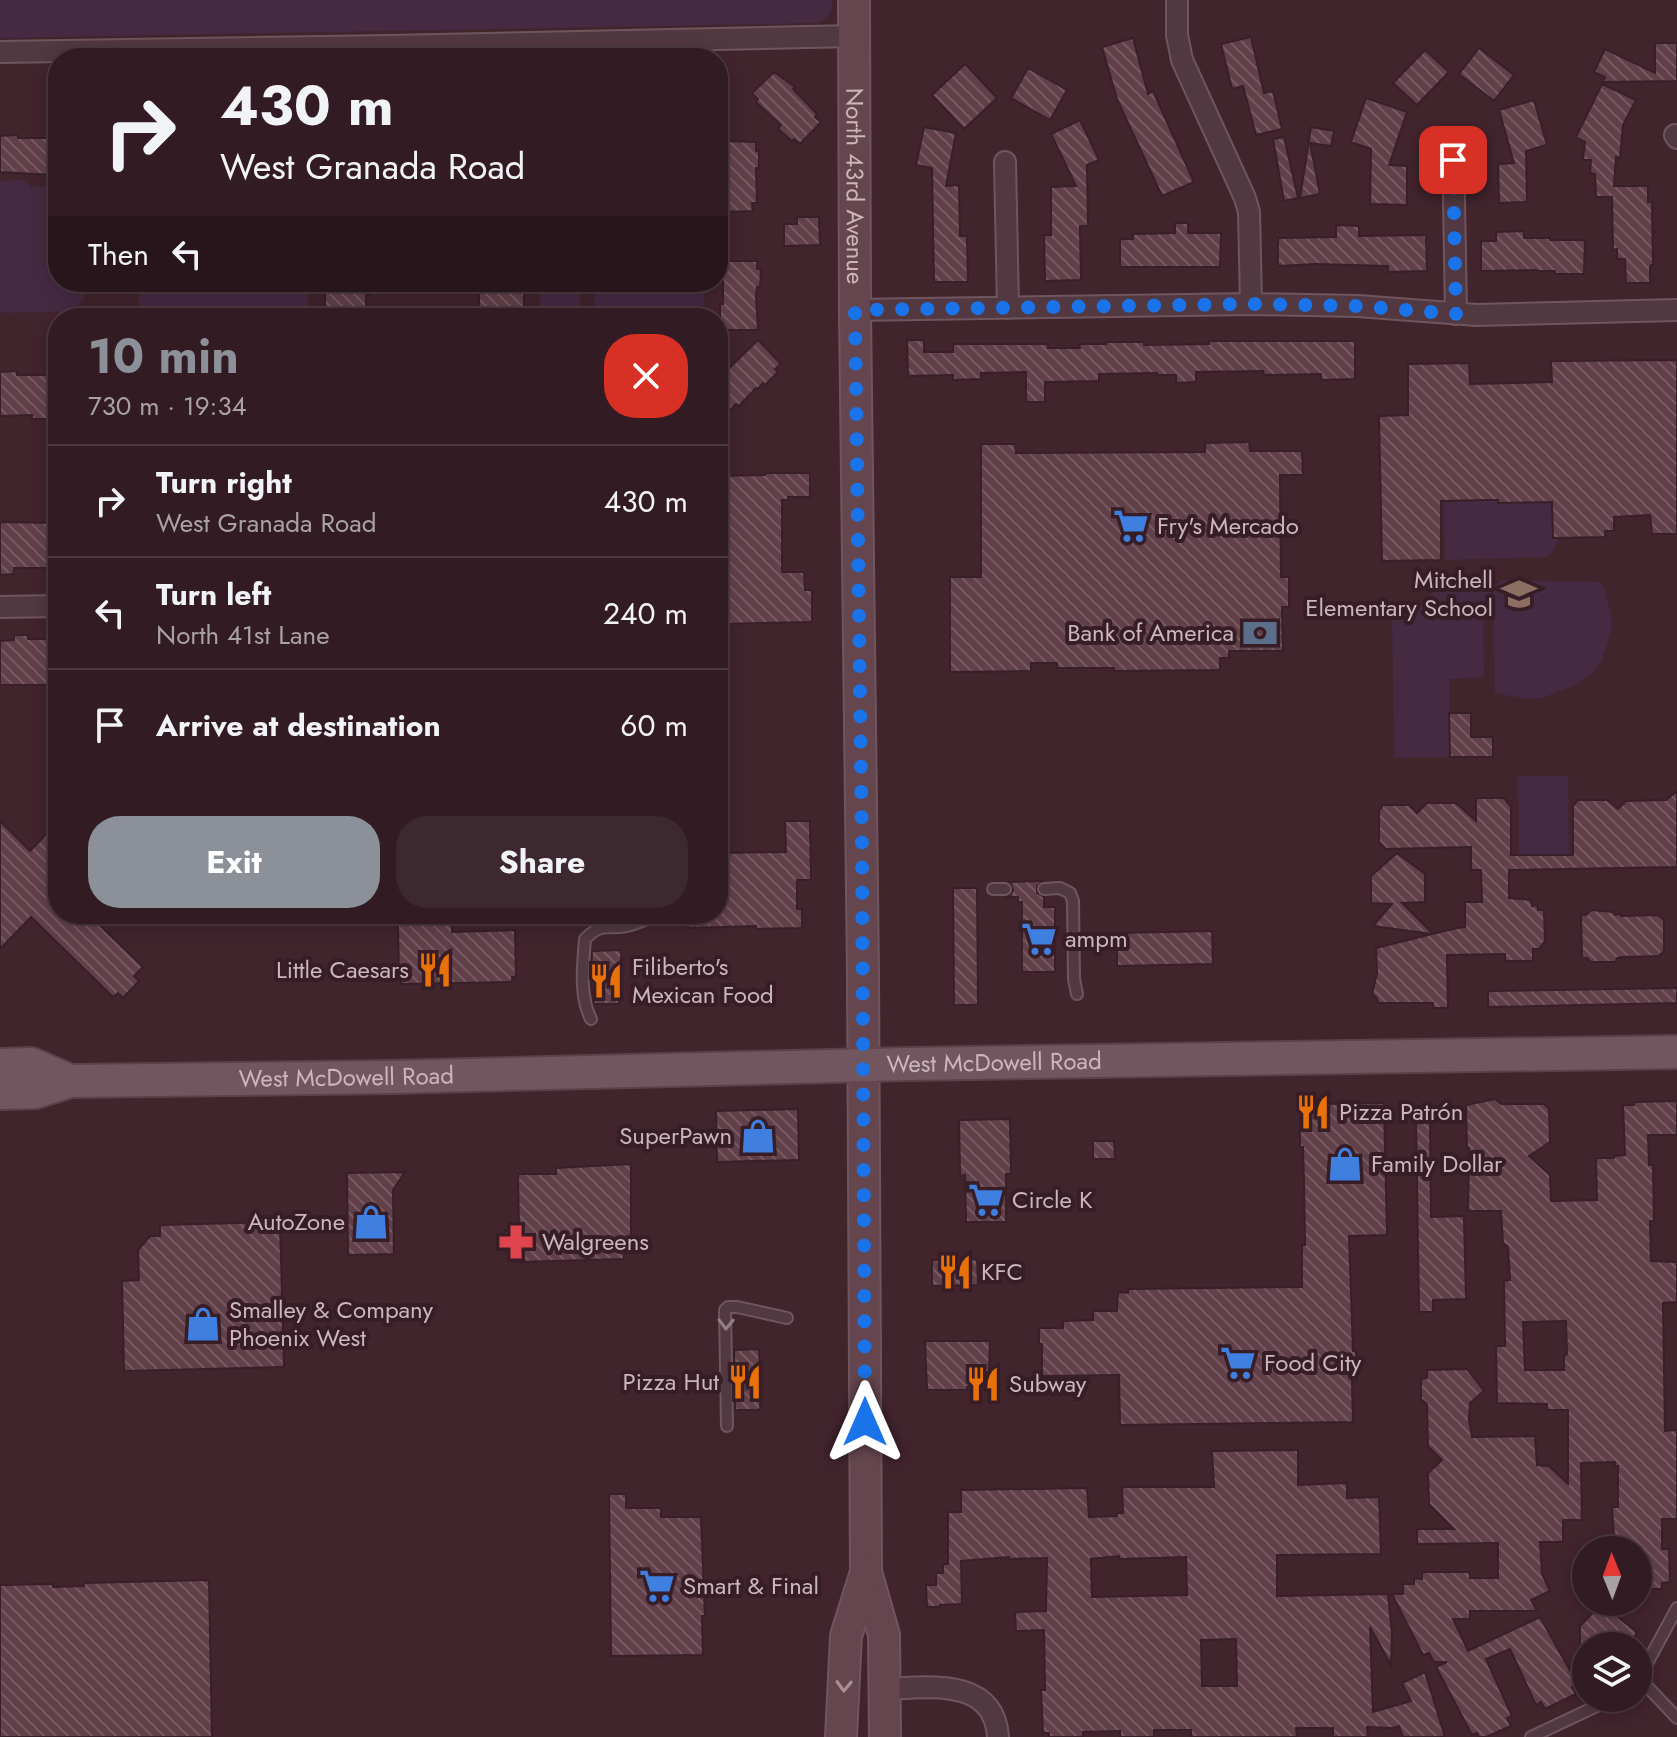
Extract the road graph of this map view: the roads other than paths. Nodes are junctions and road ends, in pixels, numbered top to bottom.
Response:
1 (854, 0) edge
2 (1177, 0) edge
3 (854, 36) junction
4 (259, 48) edge
5 (48, 51) edge
6 (0, 52) edge
7 (1453, 142) dead end
8 (1005, 162) dead end
9 (1251, 304) junction
10 (1008, 308) junction
11 (855, 310) junction
12 (1677, 310) edge
13 (1456, 314) junction
14 (48, 606) edge
15 (0, 607) edge
16 (993, 889) dead end
17 (1005, 889) dead end
18 (1044, 889) dead end
19 (631, 924) edge
20 (1077, 994) dead end
21 (591, 1019) dead end
22 (1677, 1052) edge
23 (0, 1065) edge
24 (864, 1065) junction
25 (70, 1081) junction
26 (0, 1093) edge
27 (787, 1318) dead end
28 (727, 1426) dead end
29 (866, 1572) junction
30 (1677, 1608) edge
31 (884, 1635) junction
32 (846, 1636) junction
33 (1652, 1655) edge
34 (885, 1689) junction
35 (1652, 1692) edge
36 (1584, 1712) edge
37 (1677, 1718) edge
38 (841, 1737) edge
39 (885, 1737) edge
40 (998, 1737) edge
41 (1531, 1737) edge

1 - 3 main road, North 43rd Avenue
2 - 9 street
3 - 4 street
3 - 11 main road, North 43rd Avenue
5 - 6 street
7 - 13 street
8 - 10 street
9 - 10 street
9 - 13 street
10 - 11 street
11 - 24 main road, North 43rd Avenue
12 - 13 street
14 - 15 street
16 - 17 lane
18 - 20 lane
19 - 21 lane
22 - 24 main road, West McDowell Road
23 - 25 main road, West McDowell Road
24 - 25 main road, West McDowell Road
24 - 29 main road, North 43rd Avenue
25 - 26 main road, West McDowell Road
27 -> 28 lane
29 - 31 main road, North 43rd Avenue
29 - 32 main road, North 43rd Avenue
30 - 33 lane
31 - 32 main road
31 - 34 main road, North 43rd Avenue
32 - 34 main road
32 -> 38 main road, North 43rd Avenue
34 - 39 main road, North 43rd Avenue
34 - 40 street
35 - 37 lane
36 - 41 lane

